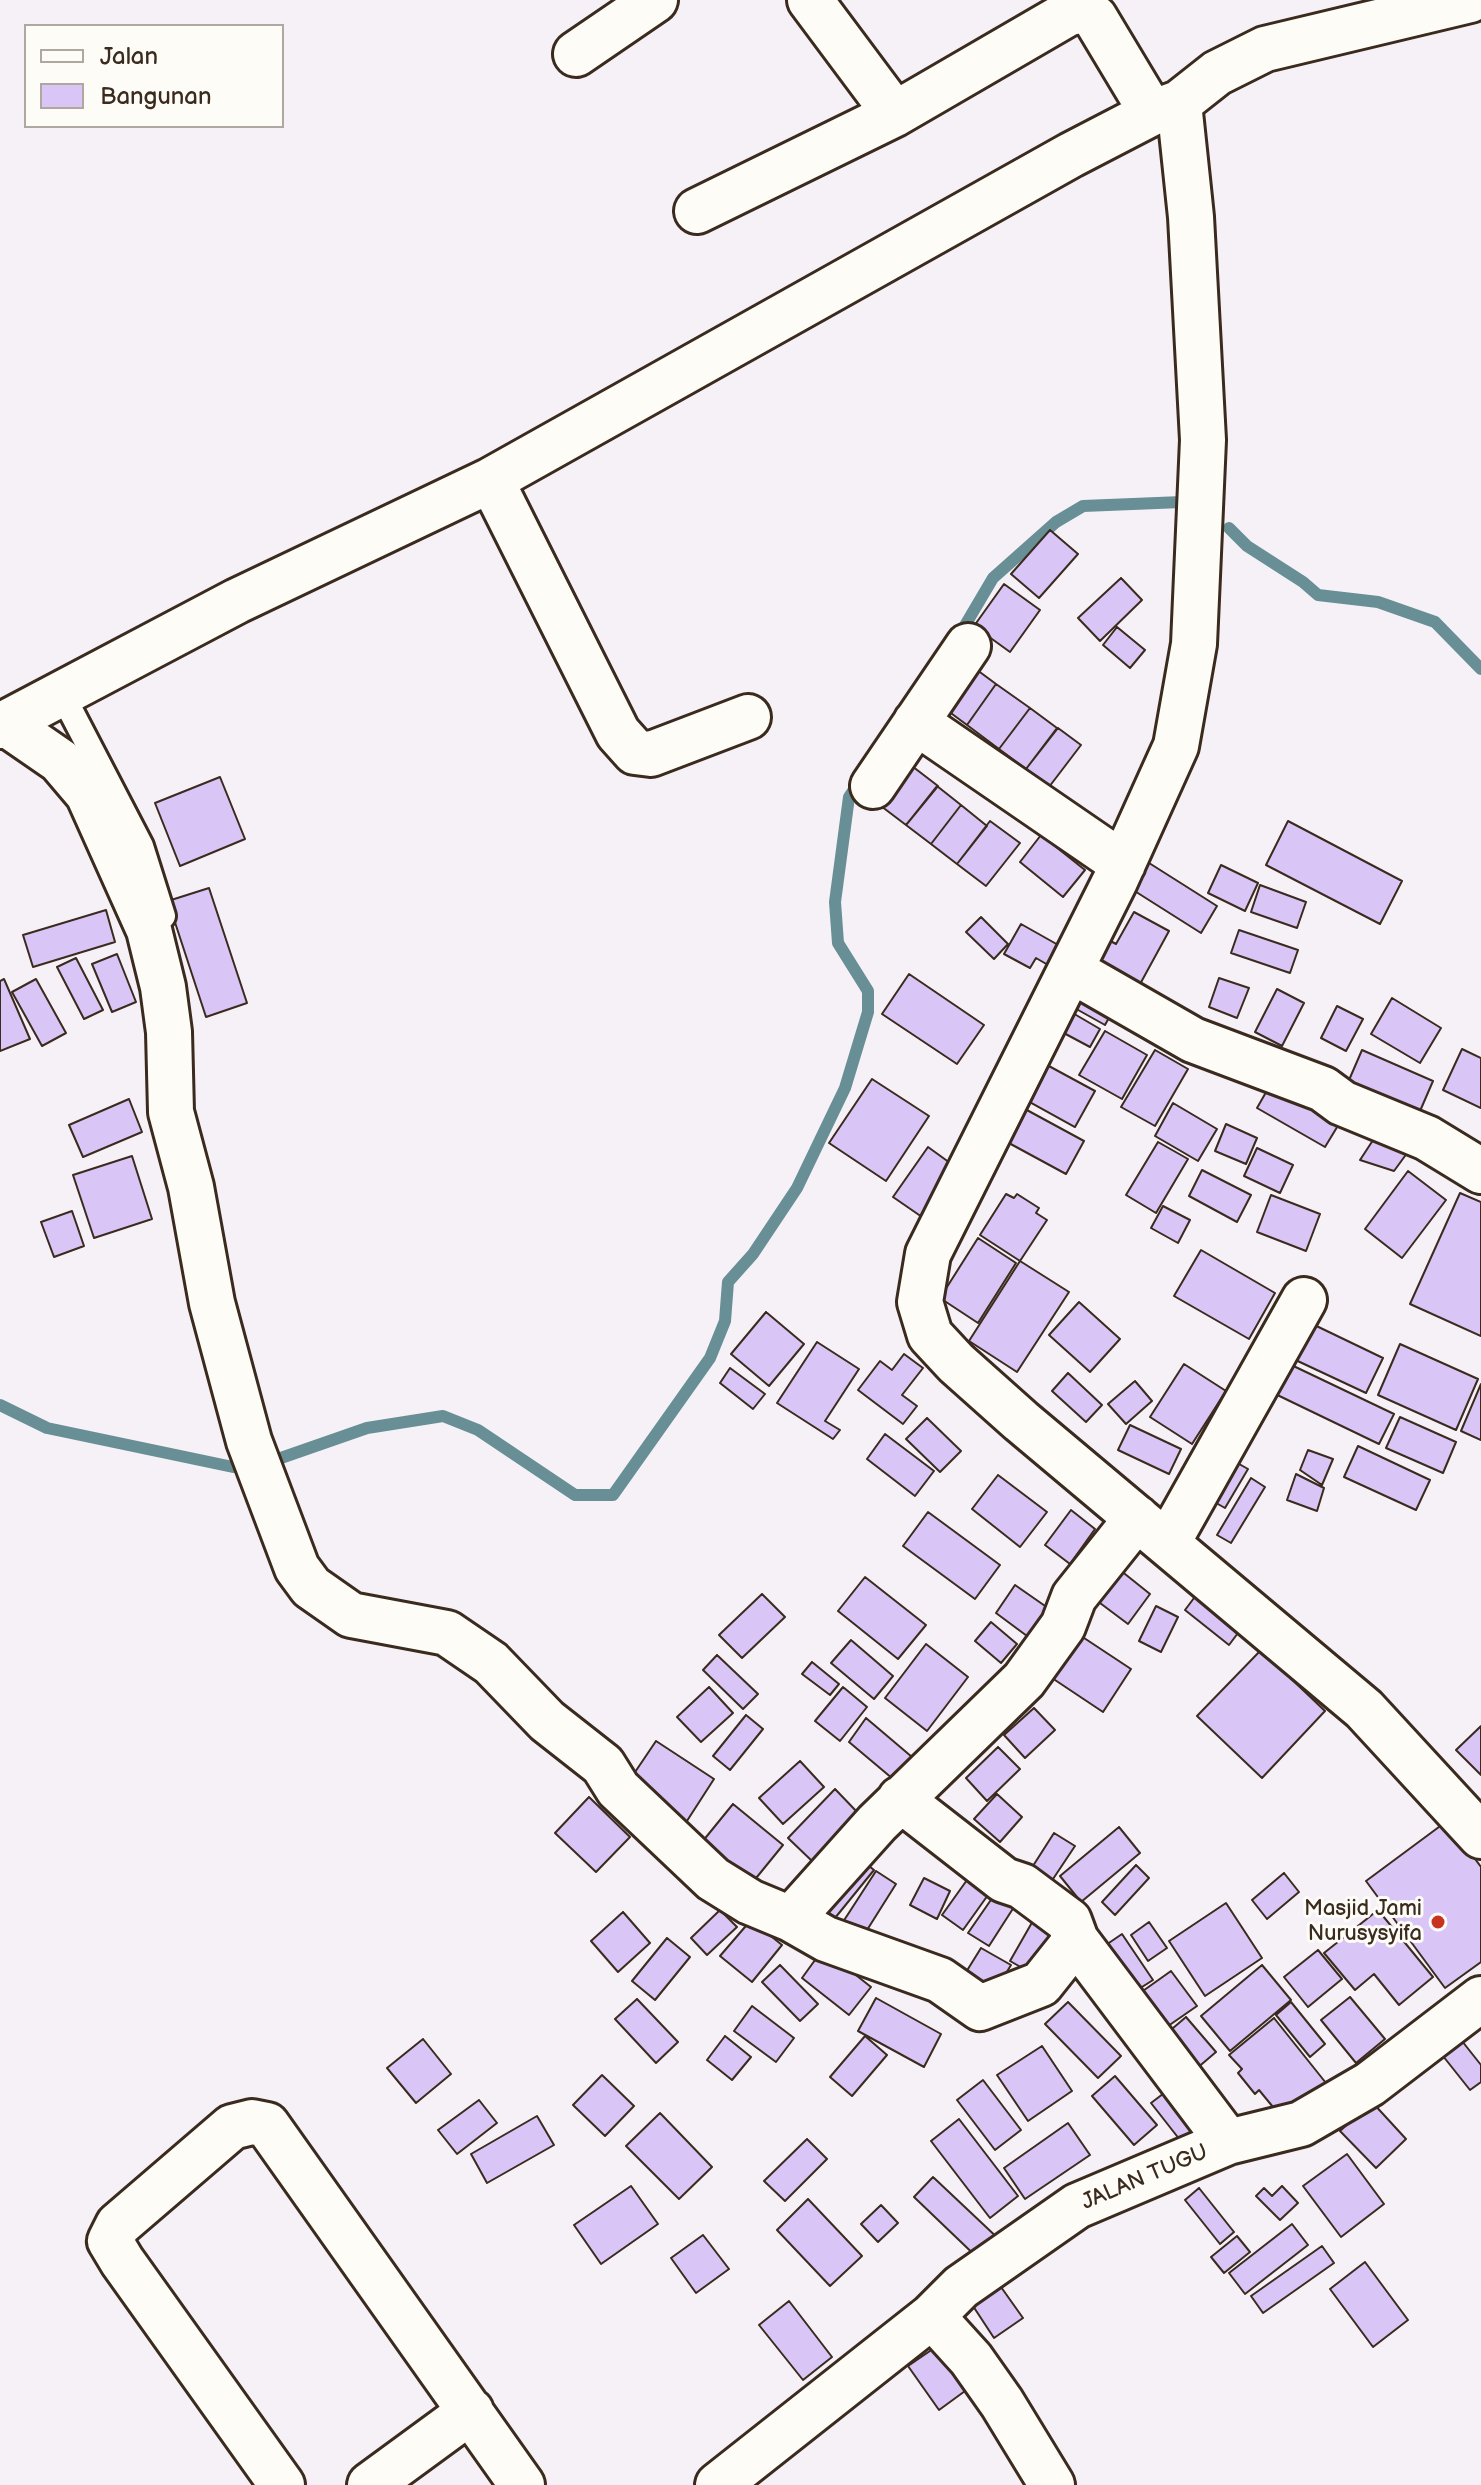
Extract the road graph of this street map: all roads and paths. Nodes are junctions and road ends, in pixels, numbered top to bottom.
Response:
1 (655, 0) edge
2 (810, 0) edge
3 (1470, 0) edge
4 (576, 54) dead end
5 (1165, 108) junction
6 (895, 114) junction
7 (697, 211) dead end
8 (491, 480) junction
9 (968, 646) dead end
10 (62, 694) junction
11 (748, 717) dead end
12 (916, 722) junction
13 (3, 725) edge
14 (873, 786) dead end
15 (1123, 864) junction
16 (163, 916) dead end
17 (1071, 970) junction
18 (1481, 1171) edge
19 (1304, 1300) dead end
20 (1152, 1530) junction
21 (900, 1799) junction
22 (1481, 1836) edge
23 (791, 1919) junction
24 (1076, 1940) junction
25 (1481, 1999) edge
26 (1228, 2142) junction
27 (932, 2316) junction
28 (471, 2411) junction
29 (282, 2485) edge
30 (370, 2485) edge
31 (522, 2485) edge
32 (718, 2485) edge
33 (1052, 2485) edge

1 - 4 street
2 - 6 street
3 - 5 street
5 - 6 street
5 - 8 street
5 - 15 street
6 - 7 street
8 - 10 street
8 - 11 street
9 - 12 street
10 - 13 street
10 - 16 lane
12 - 14 street
12 - 15 street
13 - 23 street
15 - 17 street
17 - 18 street
17 - 20 street
19 - 20 street
20 - 21 street
20 - 22 street
21 - 23 street
21 - 24 street
23 - 24 street
24 - 26 street
25 - 26 street, JALAN TUGU
26 - 27 street, JALAN TUGU
27 - 32 street, JALAN TUGU
27 - 33 street
28 - 29 street
28 - 30 street
28 - 31 street

